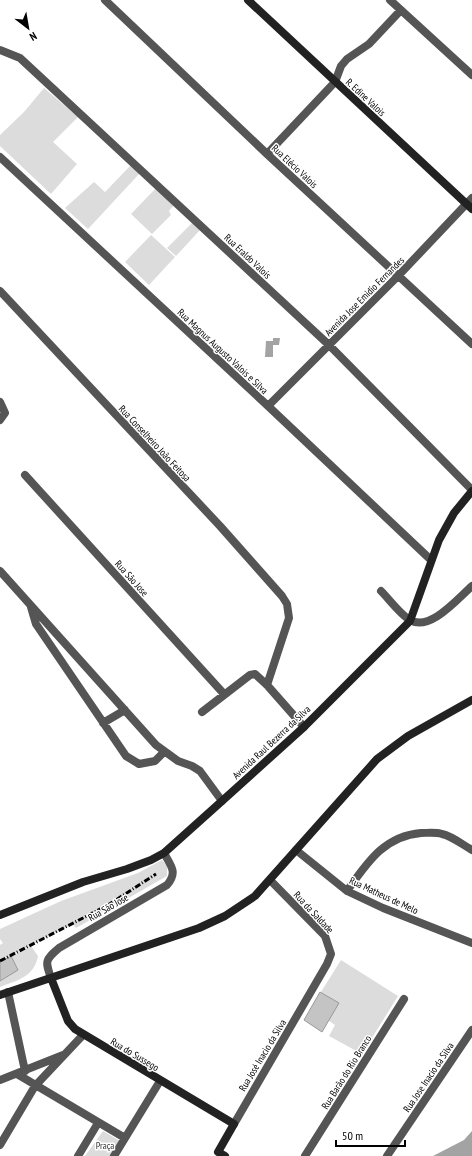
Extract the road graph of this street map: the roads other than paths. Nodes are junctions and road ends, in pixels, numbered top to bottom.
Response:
1 (105, 0) edge
2 (248, 0) edge
3 (390, 0) edge
4 (401, 10) junction
5 (0, 50) edge
6 (472, 75) edge
7 (335, 82) junction
8 (267, 154) junction
9 (0, 157) edge
10 (470, 204) edge
11 (398, 276) junction
12 (0, 291) edge
13 (472, 344) edge
14 (330, 345) junction
15 (0, 402) edge
16 (268, 406) junction
17 (0, 420) edge
18 (25, 475) dead end
19 (472, 490) edge
20 (431, 560) junction
21 (0, 571) edge
22 (472, 586) edge
23 (381, 591) dead end
24 (31, 604) junction
25 (410, 621) junction
26 (267, 684) junction
27 (224, 694) junction
28 (472, 700) edge
29 (125, 710) junction
30 (202, 712) dead end
31 (103, 723) junction
32 (304, 727) junction
33 (164, 752) junction
34 (222, 801) junction
35 (296, 850) junction
36 (472, 850) edge
37 (164, 853) junction
38 (270, 880) junction
39 (347, 891) junction
40 (0, 915) edge
41 (472, 943) edge
42 (327, 964) joint
43 (51, 978) junction
44 (8, 992) junction
45 (0, 995) edge
46 (404, 999) dead end
47 (472, 1030) edge
48 (83, 1035) junction
49 (66, 1054) junction
50 (21, 1073) junction
51 (0, 1080) edge
52 (160, 1081) junction
53 (35, 1086) junction
54 (98, 1123) junction
55 (234, 1124) junction
56 (125, 1138) junction
57 (0, 1145) edge
58 (219, 1155) edge
59 (78, 1156) edge
60 (114, 1156) edge
61 (305, 1156) edge
62 (387, 1156) edge

1 - 8 street, Rua Elécio Valois
2 - 7 street, R. Edine Valois
3 - 4 street
4 - 6 street
4 - 7 street
5 - 14 street, Rua Eraldo Valois
7 - 8 street
7 - 10 street, R. Edine Valois
8 - 11 street, Rua Elécio Valois
9 - 16 street, Rua Magnus Augusto Valois e Silva
10 - 11 street, Avenida Jose Emidio Fernandes
11 - 13 street, Rua Elécio Valois
11 - 14 street, Avenida Jose Emidio Fernandes
12 - 26 street, Rua Conselheiro João Feitosa
14 - 16 street, Avenida Jose Emidio Fernandes
14 - 19 street, Rua Eraldo Valois
15 - 17 street
16 - 20 street, Rua Magnus Augusto Valois e Silva
18 - 27 street, Rua São Jose
19 - 20 street, Avenida Raul Bezerra da Silva
20 - 25 street, Avenida Raul Bezerra da Silva
21 - 24 street
22 - 25 street
23 - 25 street
24 - 29 street
24 - 31 street
25 - 32 street, Avenida Raul Bezerra da Silva
26 - 27 street
26 - 32 street
27 - 30 street
28 - 35 street
29 - 31 street
29 - 33 street
31 - 33 street
32 - 34 street, Avenida Raul Bezerra da Silva
33 - 34 street
34 - 37 street, Avenida Raul Bezerra da Silva
35 - 38 street
35 - 39 street, Rua Matheus de Melo
36 - 39 street
37 - 40 street, Avenida Raul Bezerra da Silva
37 - 43 street, Rua São Jose
38 - 42 street, Rua da Saldade
38 - 43 street
39 - 41 street, Rua Matheus de Melo
42 - 55 street, Rua José Inacio da Silva
43 - 44 street
43 - 48 street, Rua do Sussego
44 - 45 street
44 - 50 street
46 - 61 street, Rua Barão do Rio Branco
47 - 62 street, Rua Jose Inacio da Silva
48 - 49 street
48 - 52 street, Rua do Sussego
49 - 50 street
49 - 53 street
50 - 51 street
50 - 53 street
52 - 55 street, Rua do Sussego
52 - 56 street
53 - 54 street
53 - 57 street
54 - 56 street
54 - 59 street
55 - 58 street, Rua José Inacio da Silva
56 - 60 street

